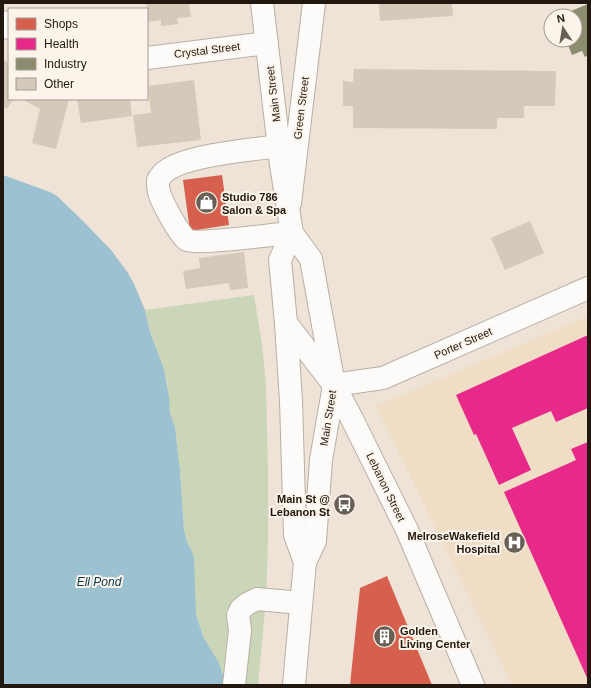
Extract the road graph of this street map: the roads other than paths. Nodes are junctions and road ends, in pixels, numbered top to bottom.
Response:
1 (262, 3) edge
2 (314, 3) edge
3 (267, 43) junction
4 (148, 58) edge
5 (279, 146) junction
6 (290, 222) junction
7 (588, 288) edge
8 (286, 324) junction
9 (334, 385) junction
10 (305, 562) junction
11 (301, 603) junction
12 (234, 685) edge
13 (294, 685) edge
14 (474, 685) edge

1 - 3 main road, Main Street
2 - 6 main road, Green Street
3 - 4 main road, Crystal Street
3 - 5 main road, Main Street
5 - 6 main road, Main Street
5 - 6 main road
6 - 8 main road, Main Street
6 - 9 main road, Main Street
7 - 9 main road, Porter Street
8 - 9 main road, Lebanon Street
8 - 10 main road, Main Street
9 - 10 main road, Main Street
9 - 14 main road, Lebanon Street
10 - 11 main road, Main Street
11 - 12 main road
11 - 13 main road, Main Street

